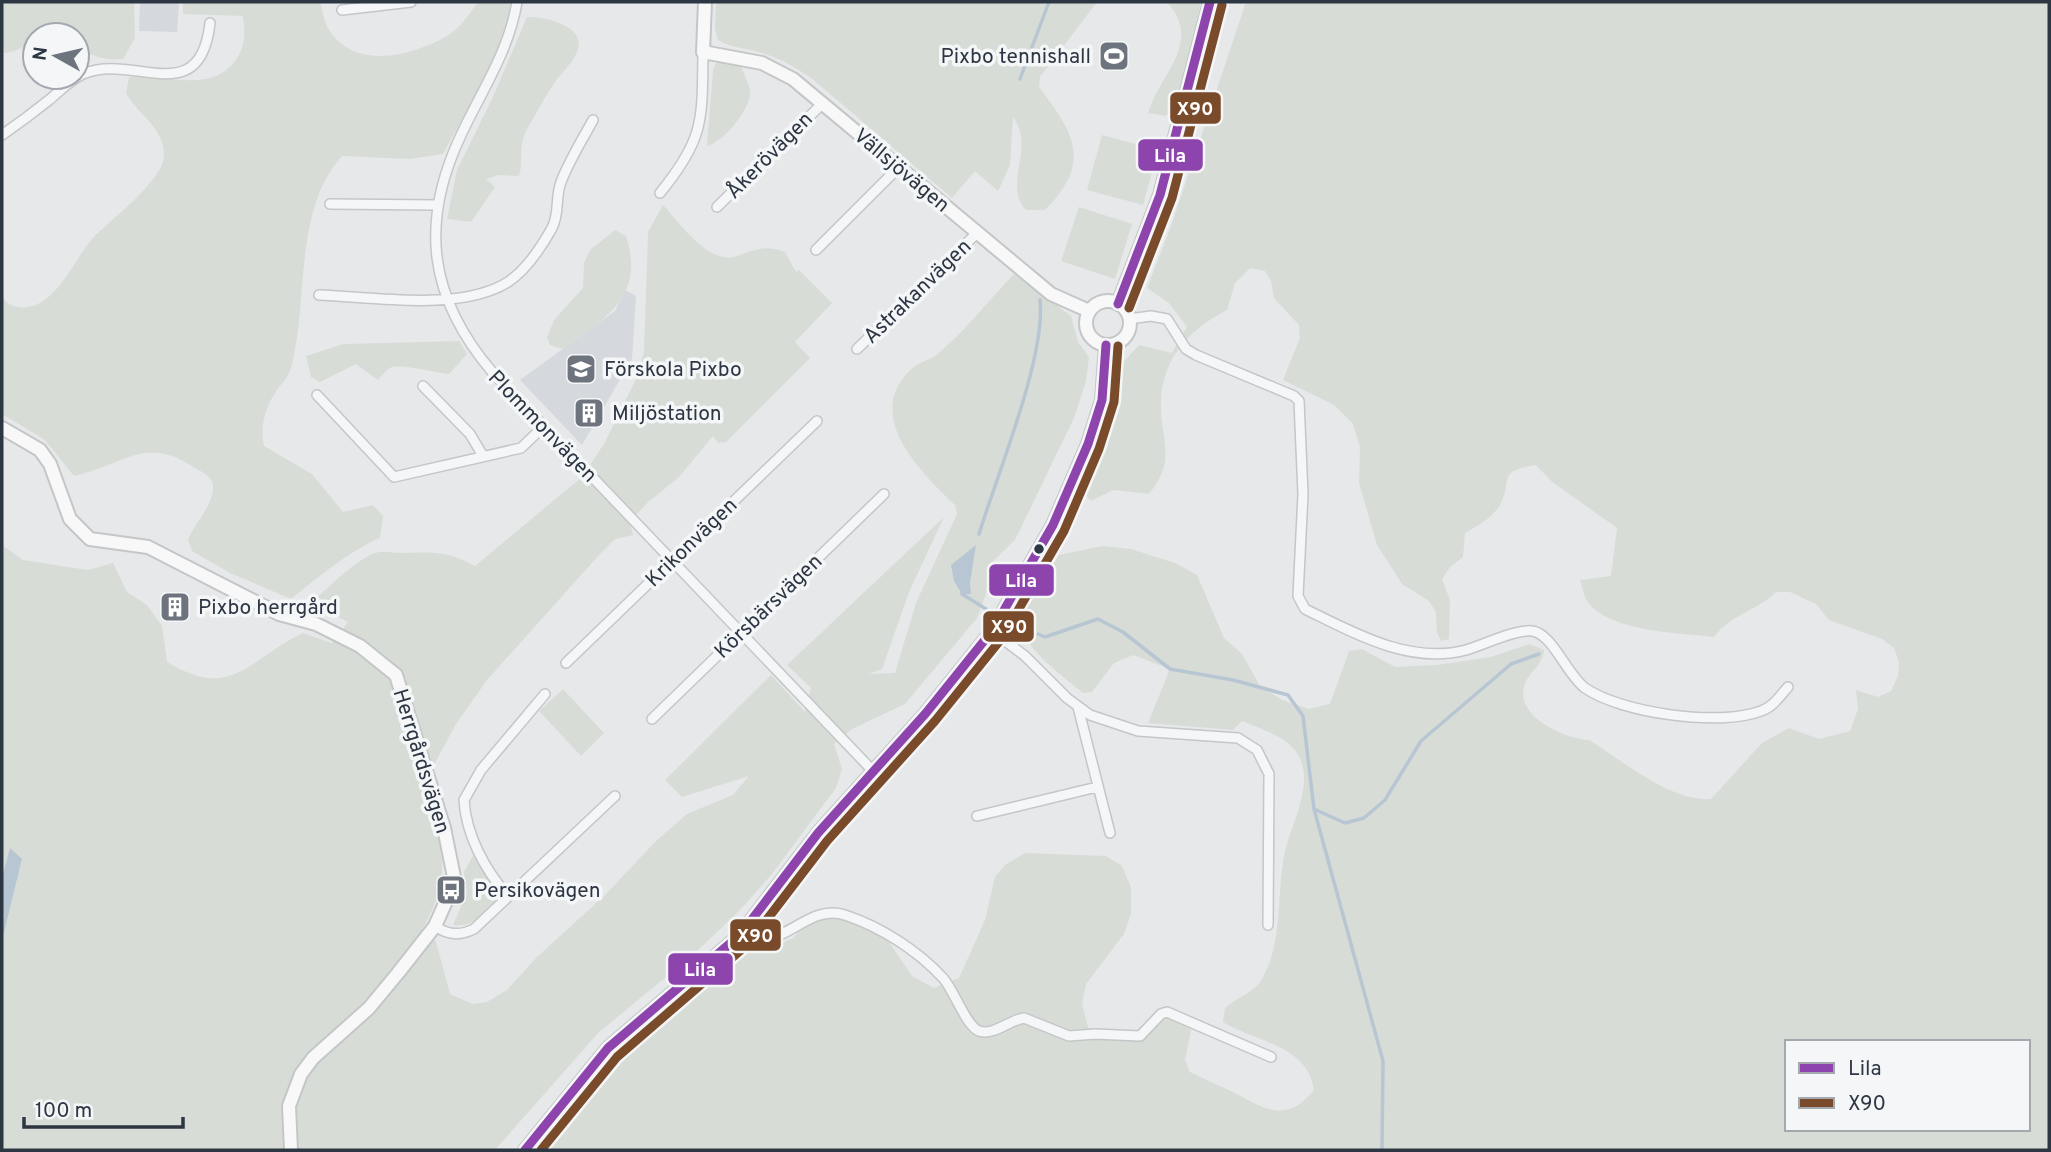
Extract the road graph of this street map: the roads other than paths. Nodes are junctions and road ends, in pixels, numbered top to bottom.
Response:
1 (411, 2) edge
2 (517, 2) edge
3 (705, 2) edge
4 (1210, 2) edge
5 (342, 10) dead end
6 (210, 23) dead end
7 (703, 52) junction
8 (822, 104) junction
9 (593, 120) dead end
10 (2, 135) edge
11 (899, 167) junction
12 (660, 193) dead end
13 (330, 204) dead end
14 (437, 205) junction
15 (717, 207) dead end
16 (977, 233) junction
17 (816, 250) dead end
18 (319, 295) dead end
19 (446, 299) junction
20 (1118, 304) junction
21 (1089, 311) junction
22 (1129, 319) junction
23 (1106, 345) junction
24 (857, 349) dead end
25 (423, 386) dead end
26 (317, 395) dead end
27 (817, 421) dead end
28 (544, 426) junction
29 (2, 428) edge
30 (483, 456) junction
31 (884, 495) dead end
32 (671, 561) junction
33 (992, 631) junction
34 (740, 632) junction
35 (566, 663) dead end
36 (1788, 687) dead end
37 (545, 694) dead end
38 (1078, 707) junction
39 (652, 719) dead end
40 (872, 770) junction
41 (1097, 788) junction
42 (615, 796) dead end
43 (977, 816) dead end
44 (1110, 834) dead end
45 (508, 896) junction
46 (1268, 925) dead end
47 (435, 926) junction
48 (740, 935) junction
49 (1270, 1057) dead end
50 (291, 1150) edge
51 (525, 1150) edge

1 - 5 street
2 - 14 street, Plommonvägen
3 - 7 street
4 - 20 street
6 - 10 street
7 - 8 street, Vällsjövägen
7 - 12 street
8 - 11 street, Vällsjövägen
8 - 15 street, Åkerövägen
9 - 19 street
11 - 16 street, Vällsjövägen
11 - 17 street
13 - 14 street
14 - 19 street, Plommonvägen
16 - 21 street, Vällsjövägen
16 - 24 street, Astrakanvägen
18 - 19 street
19 - 28 street, Plommonvägen
20 - 21 street
20 - 22 street
21 - 23 street
22 - 23 street
22 - 36 street
23 - 33 street
25 - 30 street
26 - 30 street
27 - 32 street, Krikonvägen
28 - 30 street
28 - 32 street, Plommonvägen
29 - 47 street, Herrgårdsvägen
31 - 34 street, Körsbärsvägen
32 - 34 street, Plommonvägen
32 - 35 street, Krikonvägen
33 - 38 street
33 - 40 street
34 - 39 street, Körsbärsvägen
34 - 40 street, Plommonvägen
37 - 45 street
38 - 41 street
38 - 46 street
40 - 48 street
41 - 43 street
41 - 44 street
42 - 45 street
45 - 47 street
47 - 50 street, Herrgårdsvägen
48 - 49 street
48 - 51 street

